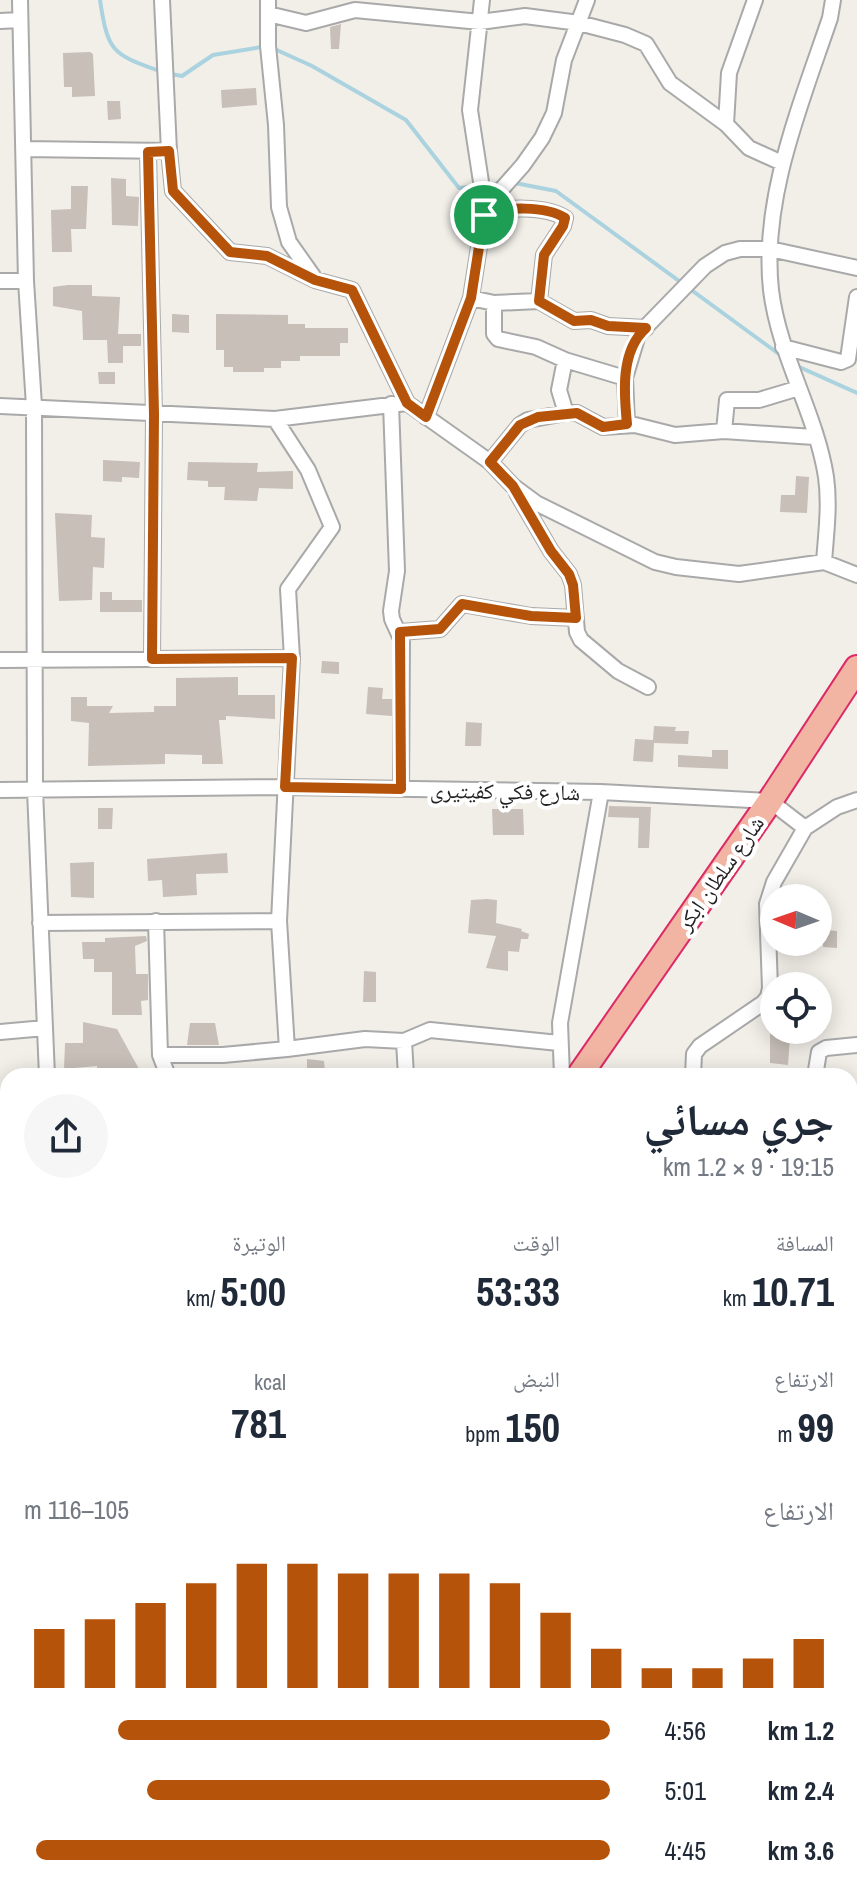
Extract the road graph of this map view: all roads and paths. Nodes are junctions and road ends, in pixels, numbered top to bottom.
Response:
1 (20, 0) edge
2 (162, 0) edge
3 (482, 0) edge
4 (587, 0) edge
5 (755, 0) edge
6 (833, 0) edge
7 (268, 7) edge
8 (20, 20) junction
9 (0, 21) edge
10 (480, 22) junction
11 (579, 23) junction
12 (726, 124) junction
13 (24, 149) junction
14 (169, 151) junction
15 (148, 152) junction
16 (782, 163) junction
17 (485, 212) junction
18 (770, 249) junction
19 (857, 268) edge
20 (315, 280) junction
21 (0, 281) edge
22 (26, 281) junction
23 (857, 297) edge
24 (471, 298) junction
25 (539, 301) junction
26 (494, 303) junction
27 (646, 328) junction
28 (783, 347) junction
29 (565, 360) junction
30 (625, 378) junction
31 (799, 388) junction
32 (407, 403) junction
33 (391, 404) junction
34 (0, 406) edge
35 (34, 406) junction
36 (566, 413) junction
37 (154, 414) junction
38 (426, 417) junction
39 (275, 419) junction
40 (627, 424) junction
41 (724, 431) junction
42 (814, 437) junction
43 (490, 462) junction
44 (513, 486) junction
45 (824, 562) junction
46 (857, 575) edge
47 (576, 618) junction
48 (400, 632) junction
49 (292, 658) junction
50 (152, 659) junction
51 (0, 660) edge
52 (33, 662) junction
53 (857, 668) edge
54 (648, 687) dead end
55 (285, 787) junction
56 (401, 789) junction
57 (0, 790) edge
58 (35, 790) junction
59 (601, 792) junction
60 (857, 800) edge
61 (770, 801) junction
62 (805, 828) junction
63 (156, 921) junction
64 (279, 921) junction
65 (40, 923) junction
66 (45, 1028) junction
67 (0, 1032) edge
68 (404, 1041) junction
69 (559, 1043) junction
70 (857, 1045) edge
71 (287, 1049) junction
72 (160, 1055) junction
73 (47, 1068) edge
74 (165, 1068) edge
75 (406, 1068) edge
76 (561, 1068) edge
77 (585, 1068) edge
78 (693, 1068) edge
79 (816, 1068) edge

1 - 8 street
2 - 14 street
3 - 10 street
4 - 11 street
5 - 12 street
6 - 16 street
7 - 10 street
7 - 20 street
8 - 9 street
8 - 13 street
10 - 11 street
10 - 17 street
11 - 12 street
11 - 17 street
12 - 16 street
13 - 15 street
13 - 22 street
14 - 15 street
14 - 20 street
15 - 37 street
16 - 18 street
17 - 24 street
17 - 25 street
18 - 19 street
18 - 27 street
18 - 28 street
20 - 32 street
21 - 22 street
22 - 35 street
23 - 28 street
24 - 26 street
24 - 38 street
25 - 26 street
25 - 27 street
26 - 29 street
27 - 30 street
28 - 31 street
29 - 30 street
29 - 36 street
30 - 40 street
31 - 41 street
31 - 42 street
32 - 33 street
32 - 38 street
33 - 39 street
33 - 48 street
34 - 35 street
35 - 37 street
35 - 52 street
36 - 40 street
36 - 43 street
37 - 39 street
37 - 50 street
38 - 43 street
39 - 49 street
40 - 41 street
41 - 42 street
42 - 45 street
43 - 44 street
44 - 45 street
44 - 47 street
45 - 46 street
47 - 48 street
47 - 54 street
48 - 56 street
49 - 50 street
49 - 55 street
50 - 52 street
51 - 52 street
52 - 58 street
53 - 61 highway, شارع سلطان ابكر
55 - 56 street, شارع فكي كفيتيرى
55 - 58 street, شارع فكي كفيتيرى
55 - 64 street
56 - 59 street, شارع فكي كفيتيرى
57 - 58 street, شارع فكي كفيتيرى
58 - 65 street
59 - 61 street, شارع فكي كفيتيرى
59 - 69 street
60 - 62 street
61 - 62 street
61 - 77 highway, شارع سلطان ابكر
62 - 78 street
63 - 64 street
63 - 65 street
63 - 72 street
64 - 71 street
65 - 66 street
66 - 67 street
66 - 73 street
68 - 69 street
68 - 71 street
68 - 75 street
69 - 76 street
70 - 79 street
71 - 72 street
72 - 74 street

